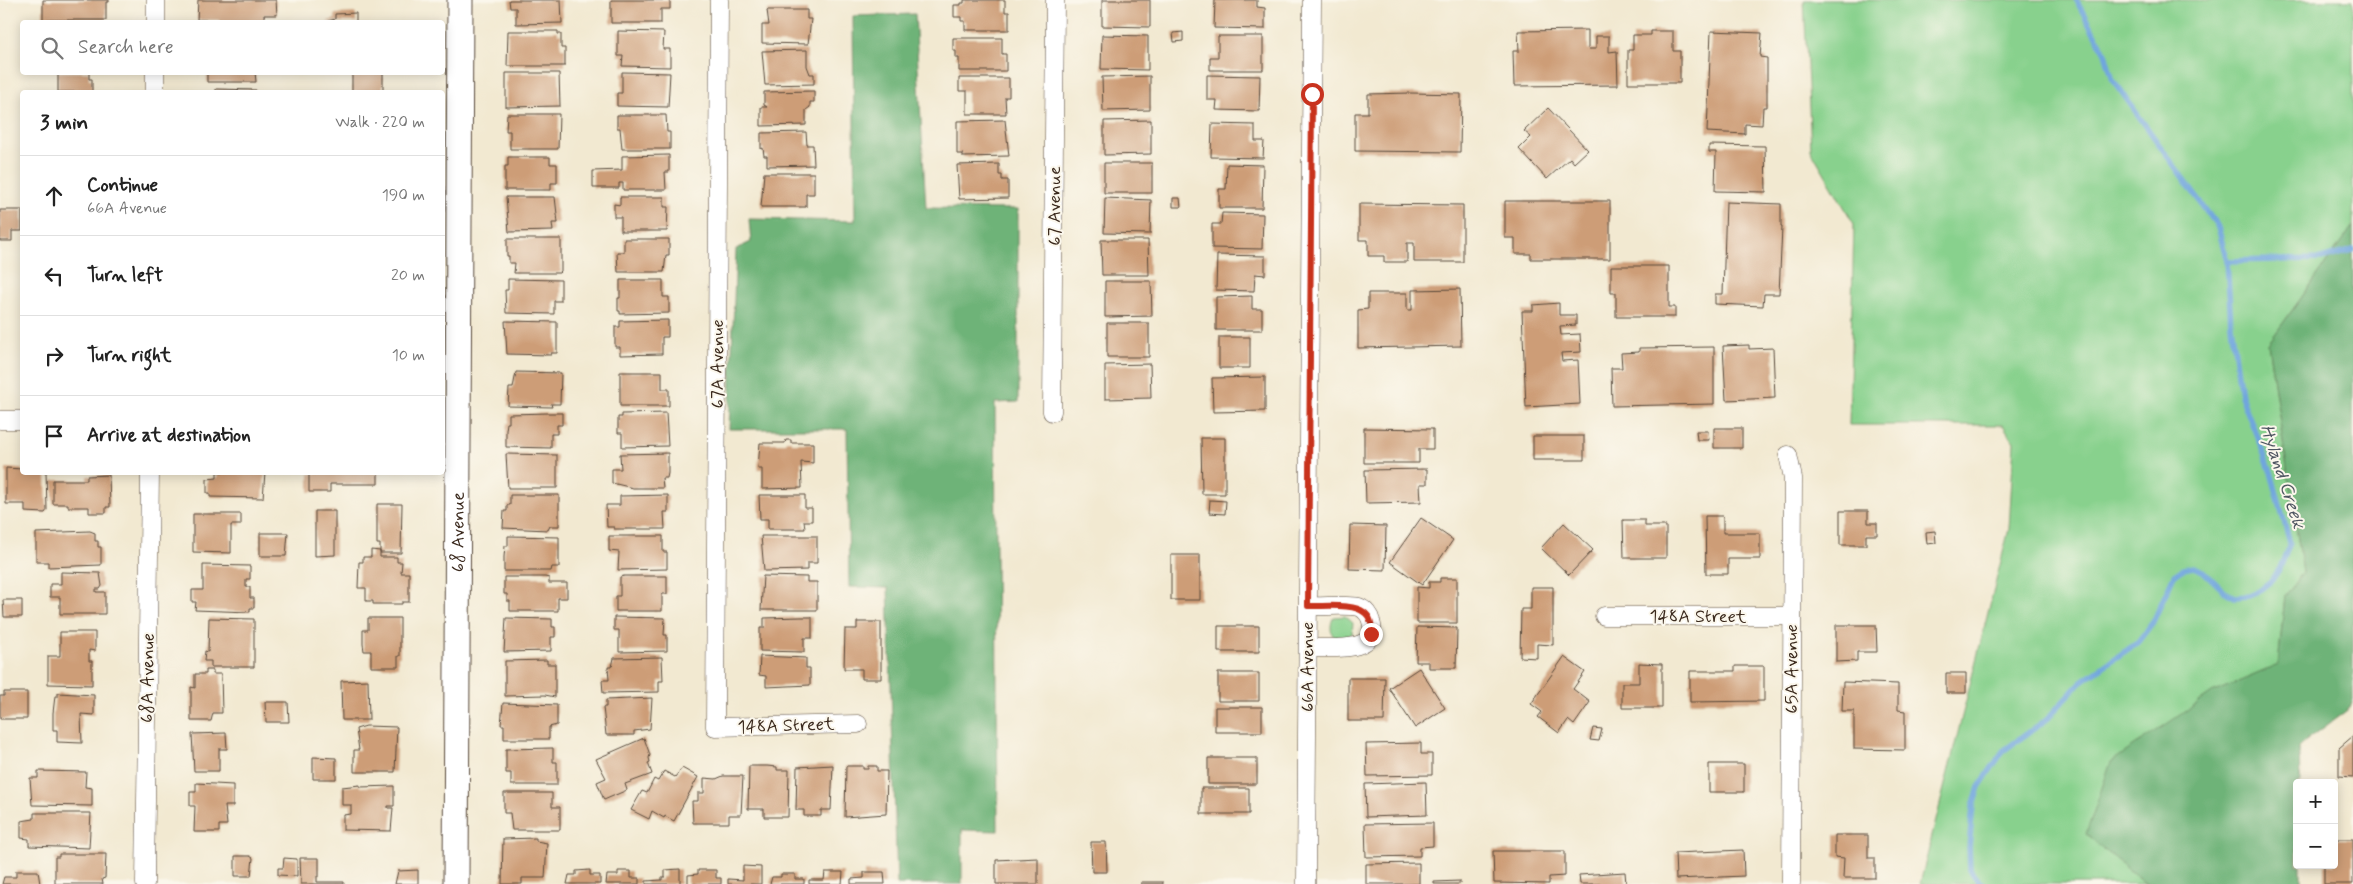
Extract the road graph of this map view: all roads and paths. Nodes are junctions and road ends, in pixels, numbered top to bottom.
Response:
1 (156, 0) edge
2 (460, 0) edge
3 (720, 0) edge
4 (1056, 0) edge
5 (1312, 0) edge
6 (156, 20) edge
7 (155, 75) edge
8 (155, 90) edge
9 (1052, 412) dead end
10 (0, 420) edge
11 (20, 420) edge
12 (450, 420) edge
13 (1788, 455) dead end
14 (150, 475) edge
15 (1308, 606) junction
16 (1604, 616) dead end
17 (1791, 616) junction
18 (1308, 648) junction
19 (858, 724) dead end
20 (715, 727) joint
21 (144, 884) edge
22 (456, 884) edge
23 (1306, 884) edge
24 (1791, 884) edge

1 - 6 street
2 - 12 street, 68 Avenue
3 - 20 street, 67A Avenue
4 - 9 street, 67 Avenue
5 - 15 street, 66A Avenue
7 - 8 street
10 - 11 street
12 - 22 street, 68 Avenue
13 - 17 street, 65A Avenue
14 - 21 street, 68A Avenue
15 - 18 street, 66A Avenue
15 - 18 street
16 - 17 street, 148A Street
17 - 24 street, 65A Avenue
18 - 23 street, 66A Avenue
19 - 20 street, 148A Street

